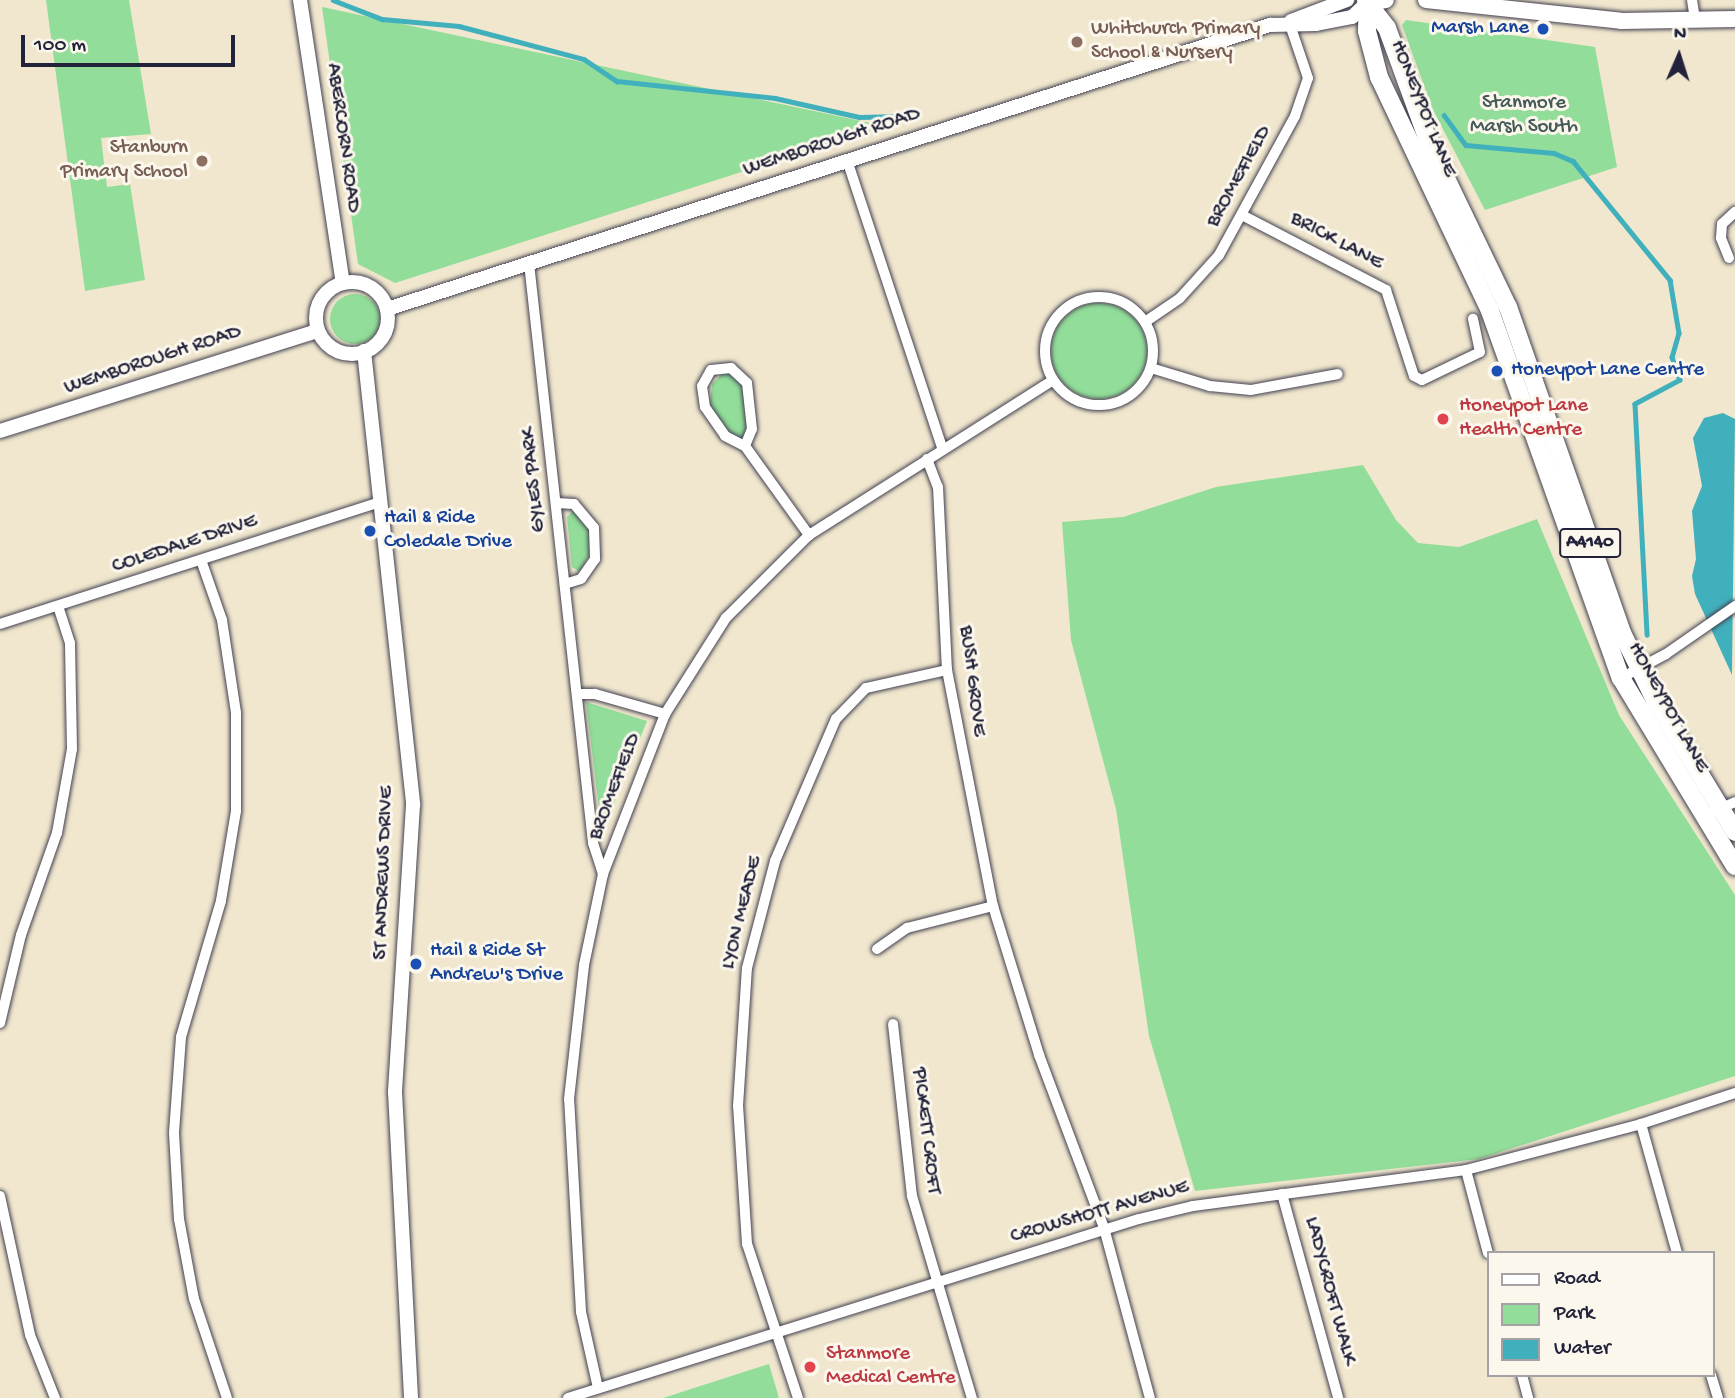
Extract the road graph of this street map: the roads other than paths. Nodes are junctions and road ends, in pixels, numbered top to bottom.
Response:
1 (300, 0) edge
2 (1347, 0) edge
3 (1387, 0) edge
4 (1426, 0) edge
5 (1692, 0) edge
6 (1365, 1) edge
7 (1464, 3) edge
8 (1735, 19) edge
9 (1695, 20) junction
10 (1289, 22) junction
11 (848, 160) junction
12 (1735, 212) edge
13 (1244, 216) junction
14 (1729, 258) dead end
15 (529, 262) junction
16 (343, 283) junction
17 (387, 309) junction
18 (1473, 319) dead end
19 (1145, 322) junction
20 (318, 331) junction
21 (364, 351) junction
22 (1150, 368) junction
23 (1338, 374) dead end
24 (1052, 381) junction
25 (0, 431) edge
26 (745, 446) junction
27 (943, 450) junction
28 (927, 459) junction
29 (381, 502) junction
30 (557, 503) junction
31 (809, 535) junction
32 (201, 560) junction
33 (565, 584) junction
34 (58, 606) junction
35 (1735, 606) edge
36 (0, 624) edge
37 (1639, 669) junction
38 (947, 670) junction
39 (1621, 678) junction
40 (578, 694) junction
41 (665, 714) junction
42 (1727, 805) edge
43 (1704, 818) junction
44 (1735, 832) edge
45 (1735, 866) edge
46 (603, 874) junction
47 (992, 906) junction
48 (877, 949) dead end
49 (0, 1023) edge
50 (893, 1024) dead end
51 (1735, 1093) edge
52 (1641, 1124) junction
53 (1466, 1170) junction
54 (1282, 1194) junction
55 (0, 1196) edge
56 (1104, 1228) junction
57 (1488, 1251) edge
58 (1676, 1251) edge
59 (939, 1281) junction
60 (779, 1332) junction
61 (1523, 1377) edge
62 (1712, 1377) edge
63 (598, 1388) junction
64 (55, 1398) edge
65 (227, 1398) edge
66 (411, 1398) edge
67 (568, 1398) edge
68 (797, 1398) edge
69 (972, 1398) edge
70 (1150, 1398) edge
71 (1338, 1398) edge
72 (1528, 1398) edge
73 (1718, 1398) edge

1 - 16 street, ABERCORN ROAD
2 - 10 street, WEMBOROUGH ROAD
3 - 6 main road
4 - 7 main road
5 - 9 street
6 - 10 street, WEMBOROUGH ROAD
6 - 37 main road, HONEYPOT LANE / A4140
6 - 39 main road, HONEYPOT LANE / A4140
7 - 9 main road
8 - 9 main road
10 - 11 street, WEMBOROUGH ROAD
10 - 13 street, BROMEFIELD
11 - 15 street, WEMBOROUGH ROAD
11 - 27 street
12 - 14 street
13 - 18 street, BRICK LANE
13 - 19 street, BROMEFIELD
15 - 17 street, WEMBOROUGH ROAD
15 - 30 street, GYLES PARK
16 - 17 street
16 - 20 street
17 - 21 street
19 - 22 street
19 - 24 street
20 - 21 street
20 - 25 street, WEMBOROUGH ROAD
21 - 29 street, ST ANDREWS DRIVE
22 - 23 street
22 - 24 street
24 - 27 street, BROMEFIELD
26 - 26 street
26 - 31 street
27 - 28 street, BROMEFIELD
28 - 31 street, BROMEFIELD
28 - 38 street, BUSH GROVE
29 - 32 street, COLEDALE DRIVE
29 - 66 street, ST ANDREWS DRIVE
30 - 33 street, GYLES PARK
30 - 33 street
31 - 41 street, BROMEFIELD
32 - 34 street, COLEDALE DRIVE
32 - 65 street
33 - 40 street, GYLES PARK
34 - 36 street, COLEDALE DRIVE
34 - 49 street
35 - 37 street
37 - 39 street
37 - 42 main road, HONEYPOT LANE / A4140
38 - 47 street, BUSH GROVE
38 - 60 street, LYON MEADE
39 - 43 main road, HONEYPOT LANE / A4140
40 - 41 street
40 - 46 street, GYLES PARK
41 - 46 street, BROMEFIELD
42 - 43 street
42 - 44 main road, HONEYPOT LANE / A4140
43 - 45 main road, HONEYPOT LANE / A4140
46 - 63 street, BROMEFIELD
47 - 48 street
47 - 56 street, BUSH GROVE
50 - 59 street, PICKETT CROFT
51 - 52 street, CROWSHOTT AVENUE
52 - 53 street, CROWSHOTT AVENUE
52 - 58 street
53 - 54 street, CROWSHOTT AVENUE
53 - 57 street
54 - 56 street, CROWSHOTT AVENUE
54 - 71 street, LADYCROFT WALK
55 - 64 street
56 - 59 street, CROWSHOTT AVENUE
56 - 70 street, BUSH GROVE
59 - 60 street, CROWSHOTT AVENUE
59 - 69 street, PICKETT CROFT
60 - 63 street, CROWSHOTT AVENUE
60 - 68 street, LYON MEADE
61 - 72 street
62 - 73 street
63 - 67 street, CROWSHOTT AVENUE

